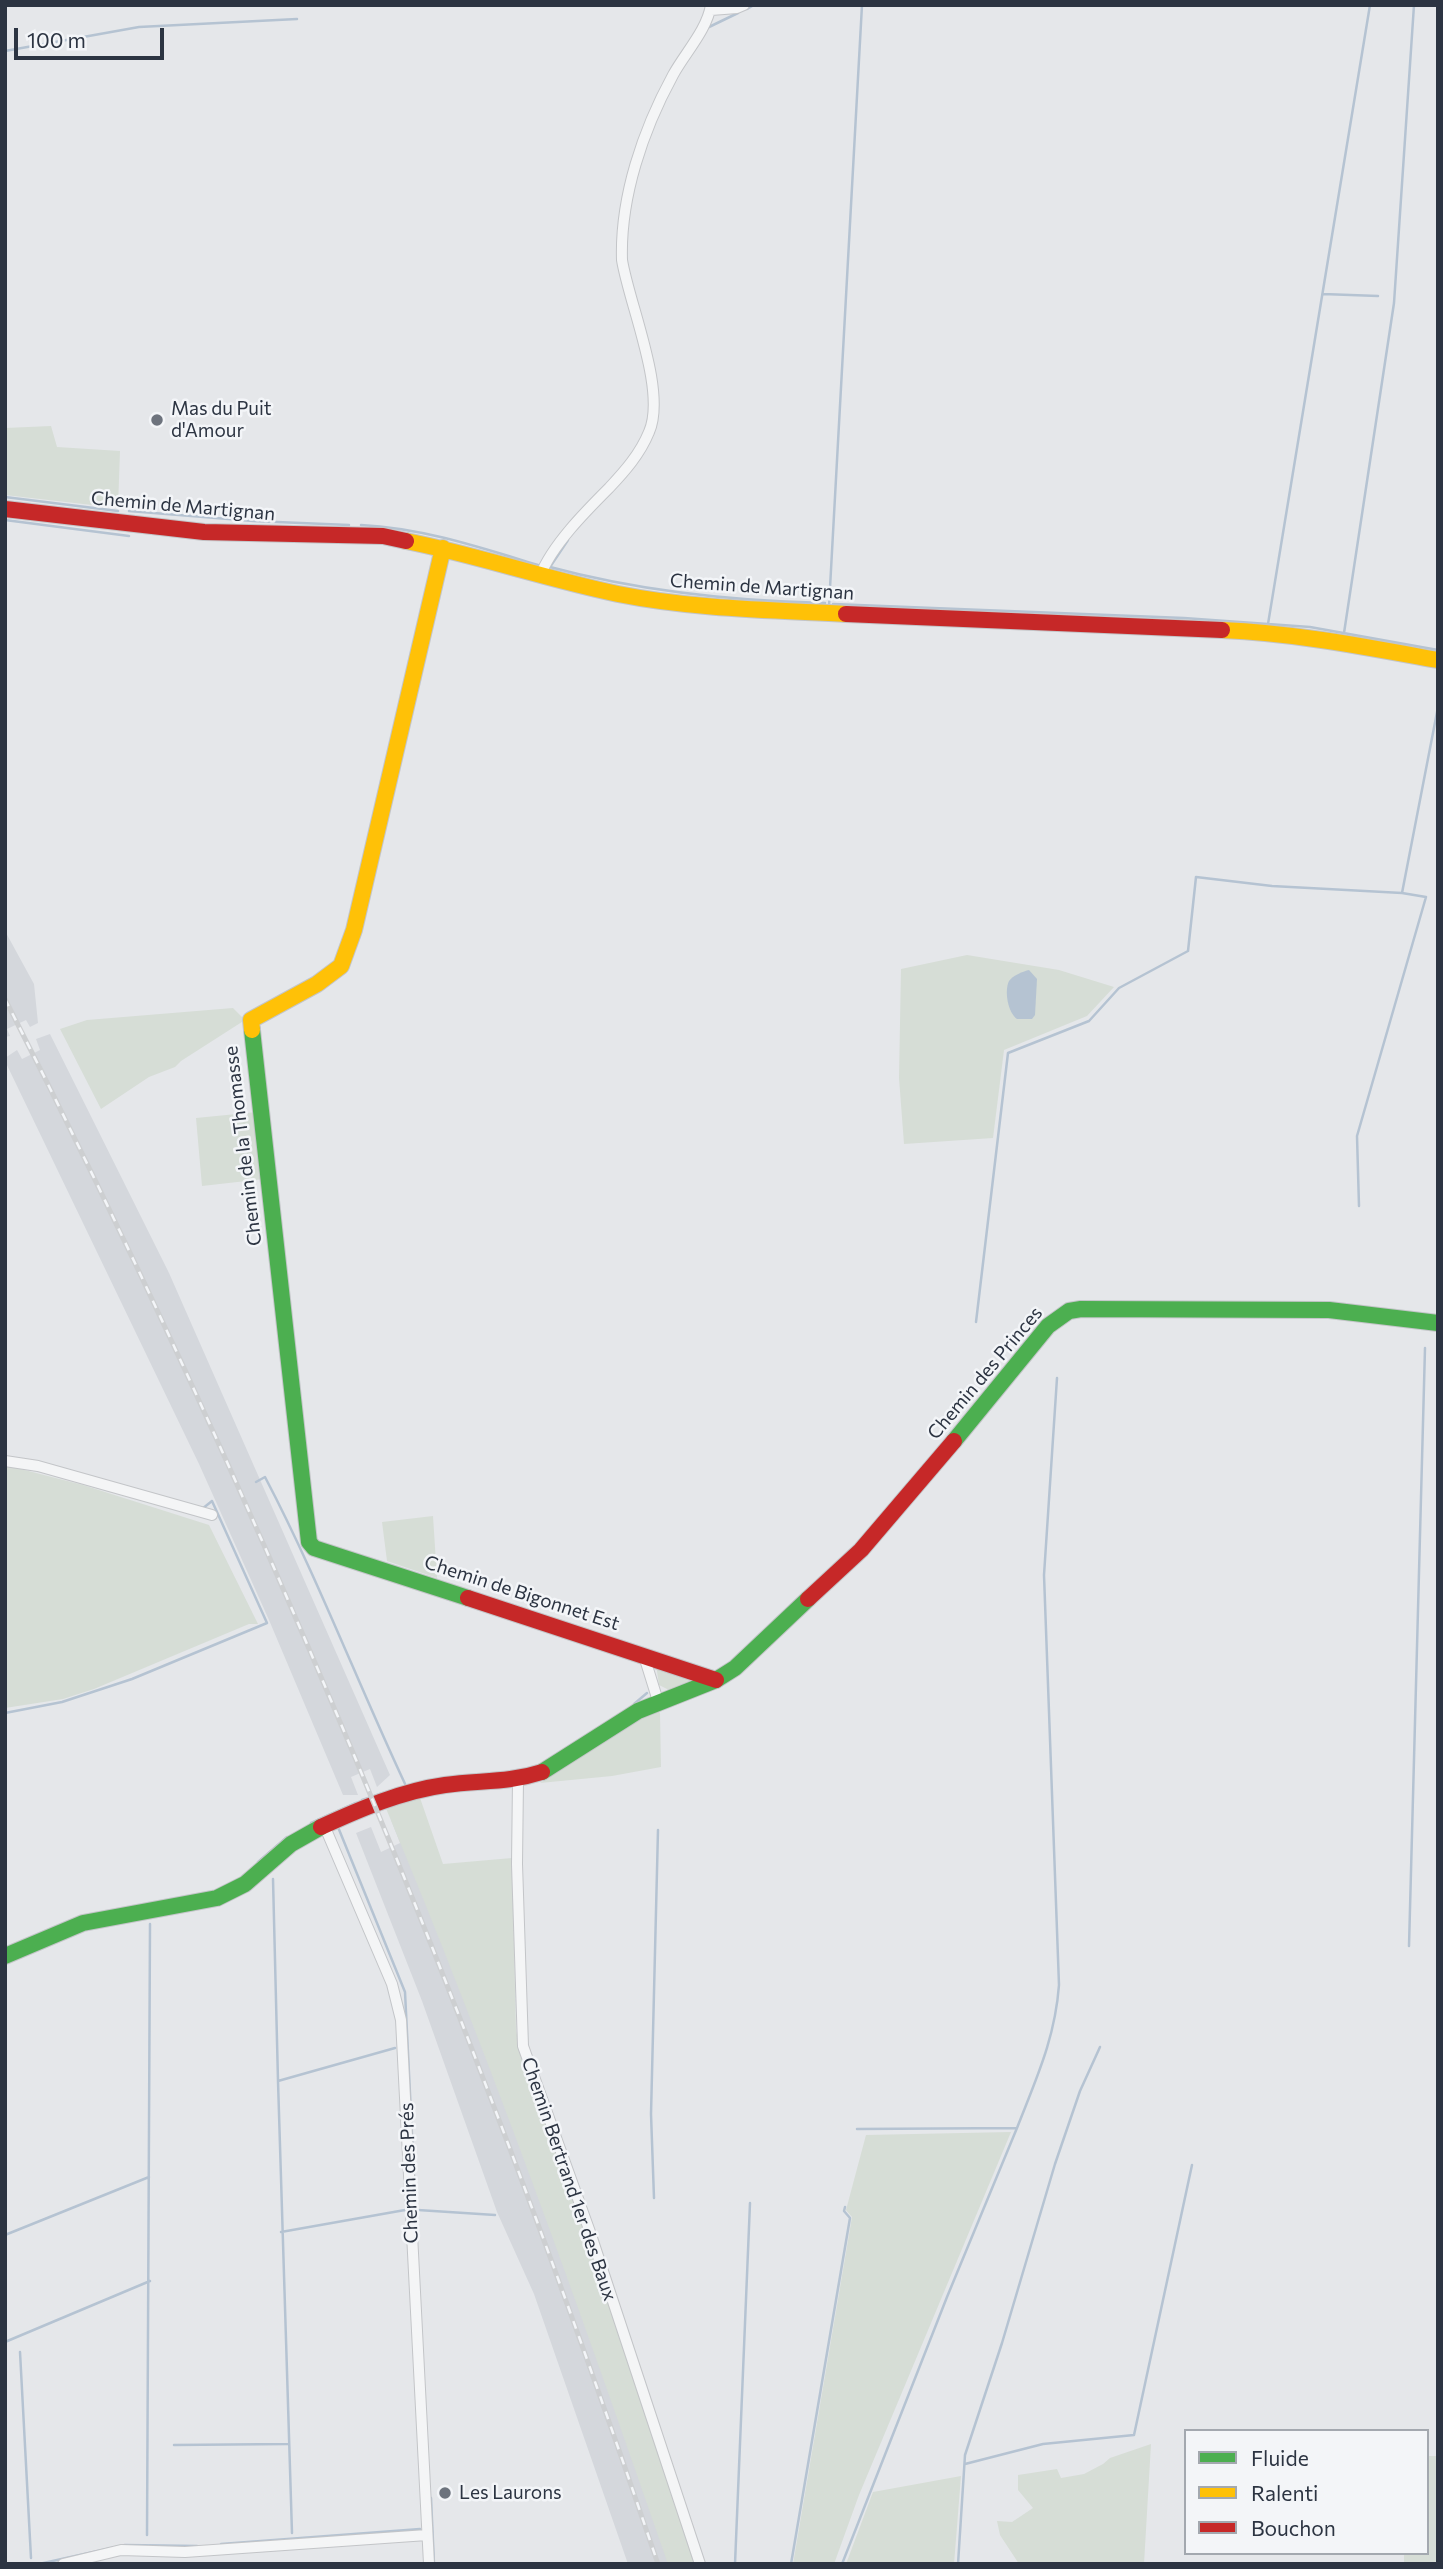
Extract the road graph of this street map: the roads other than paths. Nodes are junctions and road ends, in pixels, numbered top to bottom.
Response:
1 (744, 5) edge
2 (711, 7) edge
3 (5, 509) edge
4 (443, 548) junction
5 (540, 576) junction
6 (1438, 660) edge
7 (1438, 1323) edge
8 (5, 1461) edge
9 (212, 1515) dead end
10 (314, 1548) joint
11 (645, 1656) junction
12 (716, 1680) junction
13 (658, 1701) junction
14 (518, 1780) junction
15 (324, 1825) junction
16 (5, 1956) edge
17 (427, 2535) junction
18 (63, 2564) edge
19 (429, 2564) edge
20 (700, 2564) edge

1 - 2 street
2 - 5 street
3 - 4 street, Chemin de Martignan
4 - 5 street, Chemin de Martignan
4 - 10 street, Chemin de la Thomasse
5 - 6 street, Chemin de Martignan
7 - 12 street, Chemin des Princes
8 - 9 street
10 - 11 street, Chemin de Bigonnet Est
11 - 12 street, Chemin de Bigonnet Est
11 - 13 street
12 - 13 street, Chemin des Princes
13 - 14 street, Chemin des Princes
14 - 15 street, Chemin des Princes
14 - 20 street, Chemin Bertrand 1er des Baux
15 - 16 street, Chemin des Princes
15 - 17 street, Chemin des Prés
17 - 18 street
17 - 19 street, Chemin des Prés

